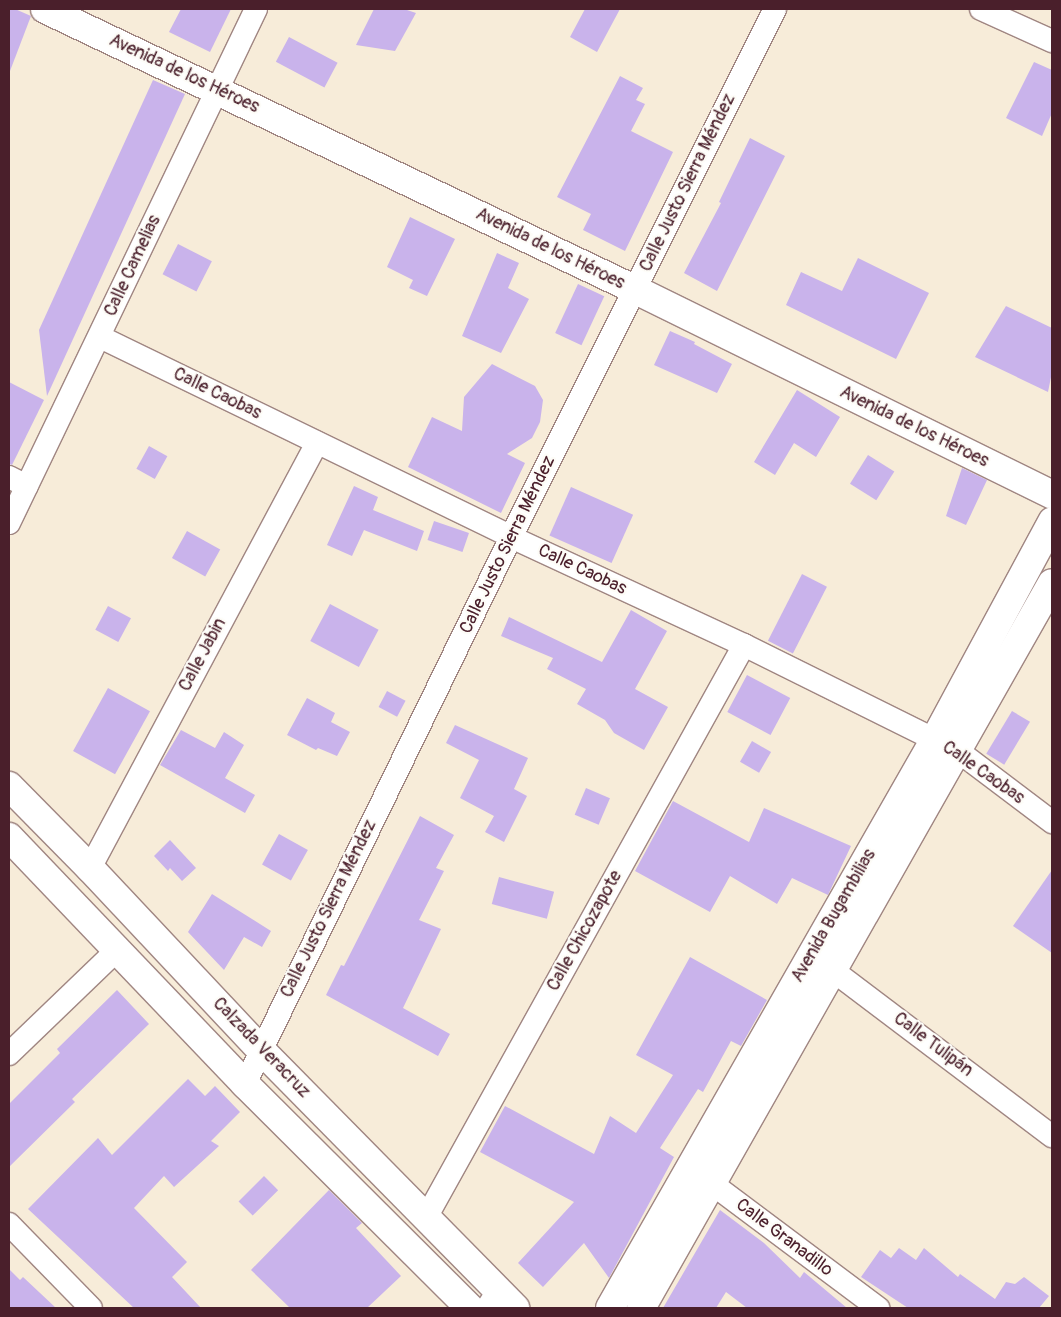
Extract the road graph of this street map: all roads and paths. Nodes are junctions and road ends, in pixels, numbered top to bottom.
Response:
1 (45, 9) edge
2 (256, 9) edge
3 (775, 9) edge
4 (981, 9) edge
5 (1052, 41) edge
6 (218, 90) junction
7 (636, 290) junction
8 (100, 337) junction
9 (317, 443) junction
10 (18, 482) edge
11 (1052, 495) edge
12 (11, 514) edge
13 (1052, 522) edge
14 (511, 537) junction
15 (1052, 583) edge
16 (744, 645) junction
17 (946, 745) junction
18 (9, 786) edge
19 (1052, 822) edge
20 (9, 837) edge
21 (90, 868) junction
22 (118, 950) junction
23 (822, 962) junction
24 (260, 1050) junction
25 (9, 1054) edge
26 (245, 1084) junction
27 (1052, 1136) edge
28 (689, 1167) junction
29 (711, 1184) junction
30 (426, 1216) junction
31 (9, 1224) edge
32 (500, 1303) edge
33 (91, 1308) edge
34 (470, 1308) edge
35 (610, 1308) edge
36 (641, 1308) edge
37 (878, 1308) edge

1 - 6 main road, Avenida de los Héroes
2 - 6 street, Calle Camelias
3 - 7 street, Calle Justo Sierra Méndez
4 - 5 street
6 - 7 main road, Avenida de los Héroes
6 - 8 street, Calle Camelias
7 - 11 main road, Avenida de los Héroes
7 - 14 street, Calle Justo Sierra Méndez
8 - 9 street, Calle Caobas
8 - 10 street, Calle Camelias
9 - 14 street, Calle Caobas
9 - 21 street, Calle Jabin
10 - 12 street, Calle Camelias
13 - 17 main road, Avenida Bugambilias
14 - 16 street, Calle Caobas
14 - 24 street, Calle Justo Sierra Méndez
15 - 17 main road, Avenida Bugambilias
16 - 17 street, Calle Caobas
16 - 30 street, Calle Chicozapote
17 - 19 street, Calle Caobas
17 - 23 main road, Avenida Bugambilias
18 - 21 main road, Calzada Veracruz
20 - 22 main road, Calzada Veracruz
21 - 24 main road, Calzada Veracruz
22 - 25 street
22 - 26 main road, Calzada Veracruz
23 - 27 street, Calle Tulipán
23 - 28 main road, Avenida Bugambilias
23 - 29 main road, Avenida Bugambilias
24 - 26 street, Calle Justo Sierra Méndez
24 - 30 main road, Calzada Veracruz
26 - 34 main road, Calzada Veracruz
28 - 29 street, Calle Granadillo
28 - 35 main road, Avenida Bugambilias
29 - 36 main road, Avenida Bugambilias
29 - 37 street, Calle Granadillo
30 - 32 main road, Calzada Veracruz
31 - 33 street

